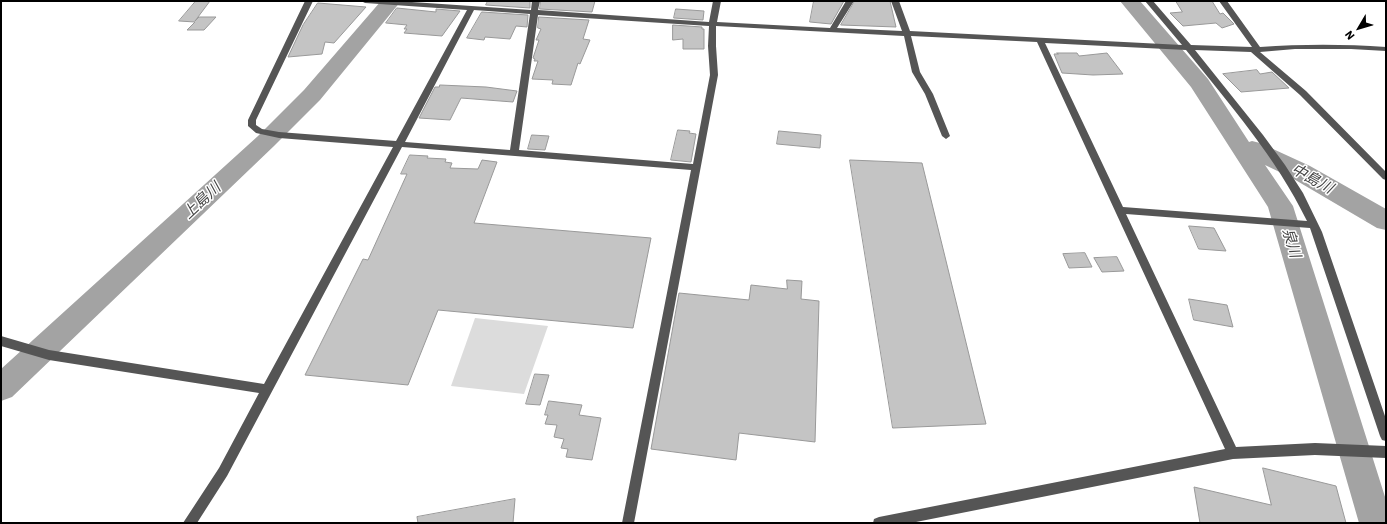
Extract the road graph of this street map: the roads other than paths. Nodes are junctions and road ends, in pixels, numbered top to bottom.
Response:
1 (309, 1) edge
2 (365, 1) edge
3 (536, 1) edge
4 (716, 1) edge
5 (850, 1) edge
6 (895, 1) edge
7 (1149, 1) edge
8 (1223, 1) edge
9 (379, 2) edge
10 (472, 8) junction
11 (534, 12) junction
12 (711, 24) junction
13 (832, 30) junction
14 (907, 34) junction
15 (1040, 40) junction
16 (1188, 48) junction
17 (1386, 49) edge
18 (1256, 50) junction
19 (946, 136) dead end
20 (400, 144) junction
21 (514, 153) junction
22 (696, 168) junction
23 (1386, 177) edge
24 (1119, 210) junction
25 (1313, 225) junction
26 (1, 341) edge
27 (268, 389) junction
28 (1386, 436) edge
29 (1386, 452) edge
30 (1233, 453) junction
31 (189, 523) edge
32 (628, 523) edge
33 (879, 523) edge

1 - 20 street
2 - 9 street
3 - 11 street
4 - 12 street
5 - 13 street
6 - 14 street
7 - 16 street
8 - 18 street
9 - 10 street
10 - 11 street
10 - 20 street
11 - 12 street
11 - 21 street
12 - 13 street
12 - 22 street
13 - 14 street
14 - 15 street
14 - 19 street
15 - 16 street
15 - 24 street
16 - 18 street
16 - 25 street
17 - 18 street
18 - 23 street
20 - 21 street
20 - 27 street
21 - 22 street
22 - 32 street
24 - 25 street
24 - 30 street
25 - 28 street
26 - 27 street
27 - 31 street
29 - 30 street
30 - 33 street

